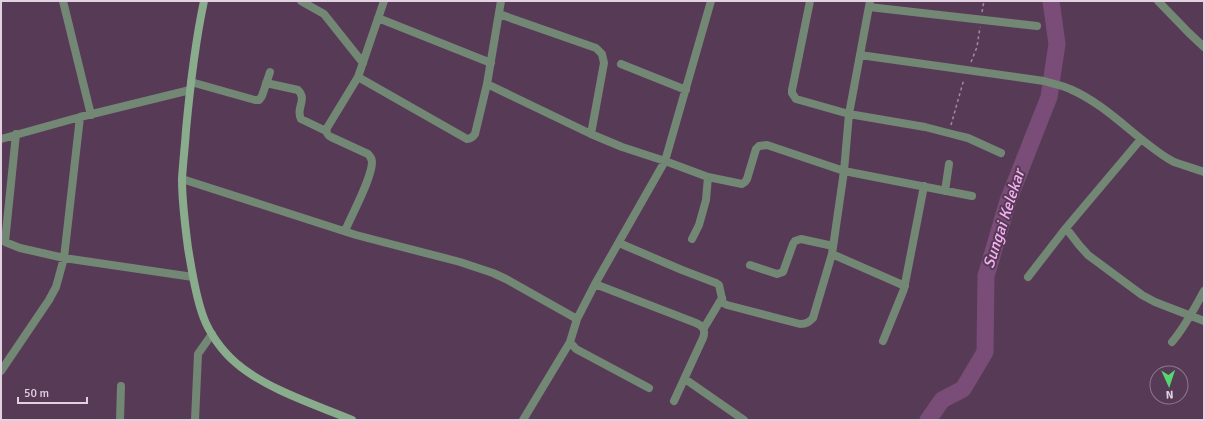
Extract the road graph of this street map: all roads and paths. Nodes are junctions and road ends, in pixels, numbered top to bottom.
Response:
1 (63, 1) edge
2 (204, 1) edge
3 (301, 1) edge
4 (384, 1) edge
5 (501, 1) edge
6 (711, 1) edge
7 (810, 1) edge
8 (1158, 1) edge
9 (870, 4) edge
10 (499, 14) junction
11 (378, 18) junction
12 (1036, 26) dead end
13 (1204, 47) edge
14 (860, 54) junction
15 (363, 63) junction
16 (491, 63) junction
17 (621, 64) dead end
18 (270, 72) dead end
19 (358, 77) junction
20 (266, 83) junction
21 (487, 84) junction
22 (190, 86) junction
23 (686, 90) junction
24 (849, 114) junction
25 (91, 115) junction
26 (80, 117) junction
27 (326, 131) junction
28 (16, 134) junction
29 (591, 134) junction
30 (1141, 138) junction
31 (1, 139) edge
32 (1001, 153) dead end
33 (665, 161) junction
34 (950, 164) dead end
35 (844, 171) junction
36 (1204, 172) edge
37 (708, 177) junction
38 (182, 179) junction
39 (924, 186) junction
40 (945, 191) junction
41 (972, 196) dead end
42 (1066, 228) junction
43 (345, 231) junction
44 (692, 239) dead end
45 (3, 243) edge
46 (618, 243) junction
47 (833, 250) junction
48 (64, 258) junction
49 (750, 265) dead end
50 (193, 277) junction
51 (1028, 277) dead end
52 (595, 284) junction
53 (905, 286) junction
54 (1204, 291) edge
55 (722, 298) junction
56 (1191, 315) junction
57 (577, 319) junction
58 (1204, 321) edge
59 (704, 328) junction
60 (212, 334) junction
61 (883, 341) dead end
62 (570, 342) junction
63 (1172, 342) dead end
64 (1, 371) edge
65 (685, 379) junction
66 (121, 386) dead end
67 (649, 388) dead end
68 (674, 401) dead end
69 (120, 420) edge
70 (195, 420) edge
71 (352, 420) edge
72 (524, 420) edge
73 (744, 420) edge

1 - 25 street
2 - 22 street
3 - 15 street
4 - 11 street
5 - 10 street
6 - 23 street
7 - 24 street
8 - 13 street
9 - 12 street
9 - 14 street
10 - 16 street
10 - 29 street
11 - 15 street
11 - 16 street
14 - 24 street
14 - 30 street
15 - 19 street
16 - 21 street
17 - 23 street
18 - 20 street
19 - 21 street
19 - 27 street
20 - 22 street
20 - 27 street
21 - 29 street
22 - 25 street
22 - 38 street
23 - 33 street
24 - 32 street
24 - 35 street
25 - 26 street
26 - 28 street
26 - 48 street
27 - 43 street
28 - 31 street
28 - 45 street
29 - 33 street
30 - 36 street
30 - 42 street
33 - 37 street
33 - 46 street
34 - 40 street
35 - 37 street
35 - 39 street
35 - 47 street
37 - 44 street
38 - 43 street
38 - 50 street
39 - 40 street
39 - 53 street
40 - 41 street
42 - 51 street
42 - 56 street
43 - 57 street
45 - 48 street
46 - 52 street
46 - 55 street
47 - 49 street
47 - 53 street
47 - 55 street
48 - 50 street
48 - 64 street
50 - 60 street
52 - 57 street
52 - 59 street
53 - 61 street
54 - 56 street
55 - 59 street
56 - 58 street
56 - 63 street
57 - 62 street
59 - 65 street
60 - 70 street
60 - 71 street
62 - 67 street
62 - 72 street
65 - 68 street
65 - 73 street
66 - 69 street

